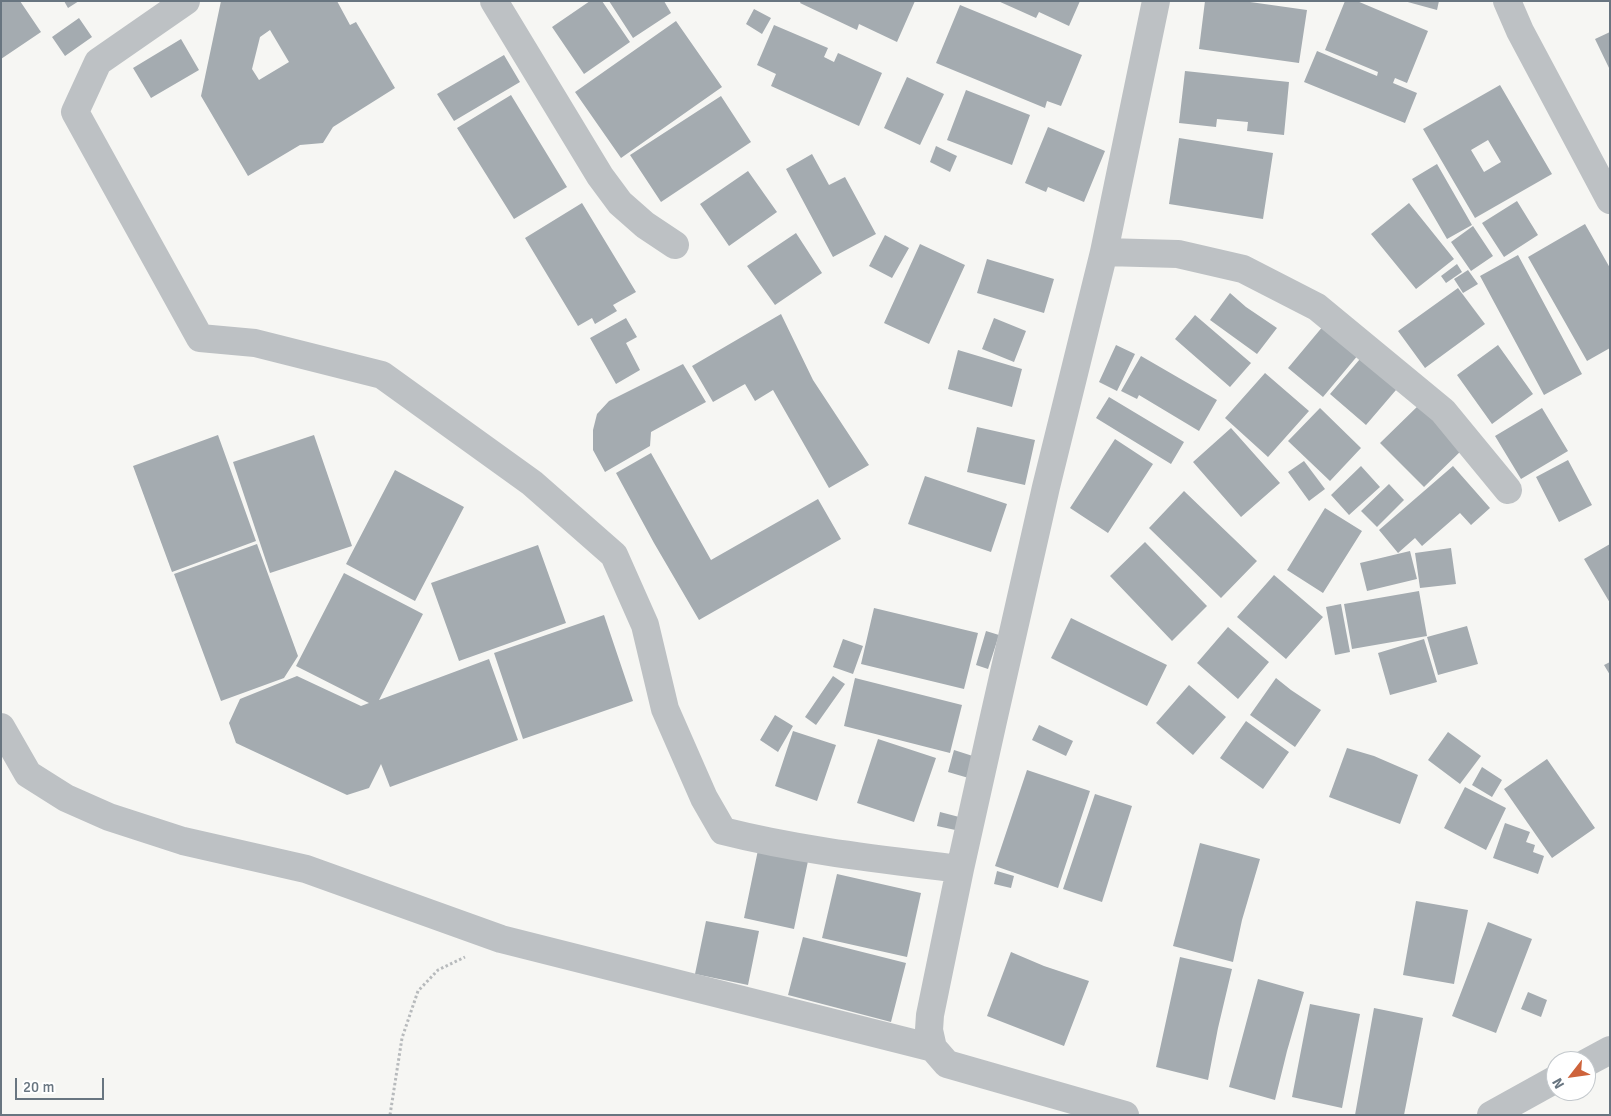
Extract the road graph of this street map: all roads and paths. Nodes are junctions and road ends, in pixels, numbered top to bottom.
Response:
1 (186, 1) edge
2 (494, 1) edge
3 (1156, 1) edge
4 (1507, 1) edge
5 (1610, 200) edge
6 (675, 245) dead end
7 (1104, 252) junction
8 (1508, 490) dead end
9 (1, 727) edge
10 (960, 869) junction
11 (500, 939) junction
12 (933, 1048) junction
13 (1610, 1050) edge
14 (1596, 1058) edge
15 (1546, 1085) edge
16 (390, 1115) edge
17 (1125, 1115) edge
18 (1491, 1115) edge

1 - 10 street
2 - 6 street
3 - 7 street
4 - 5 street
7 - 8 street
7 - 10 street
9 - 11 street
10 - 12 street
11 - 12 street
11 - 16 path
12 - 17 street
13 - 14 street
15 - 18 street

